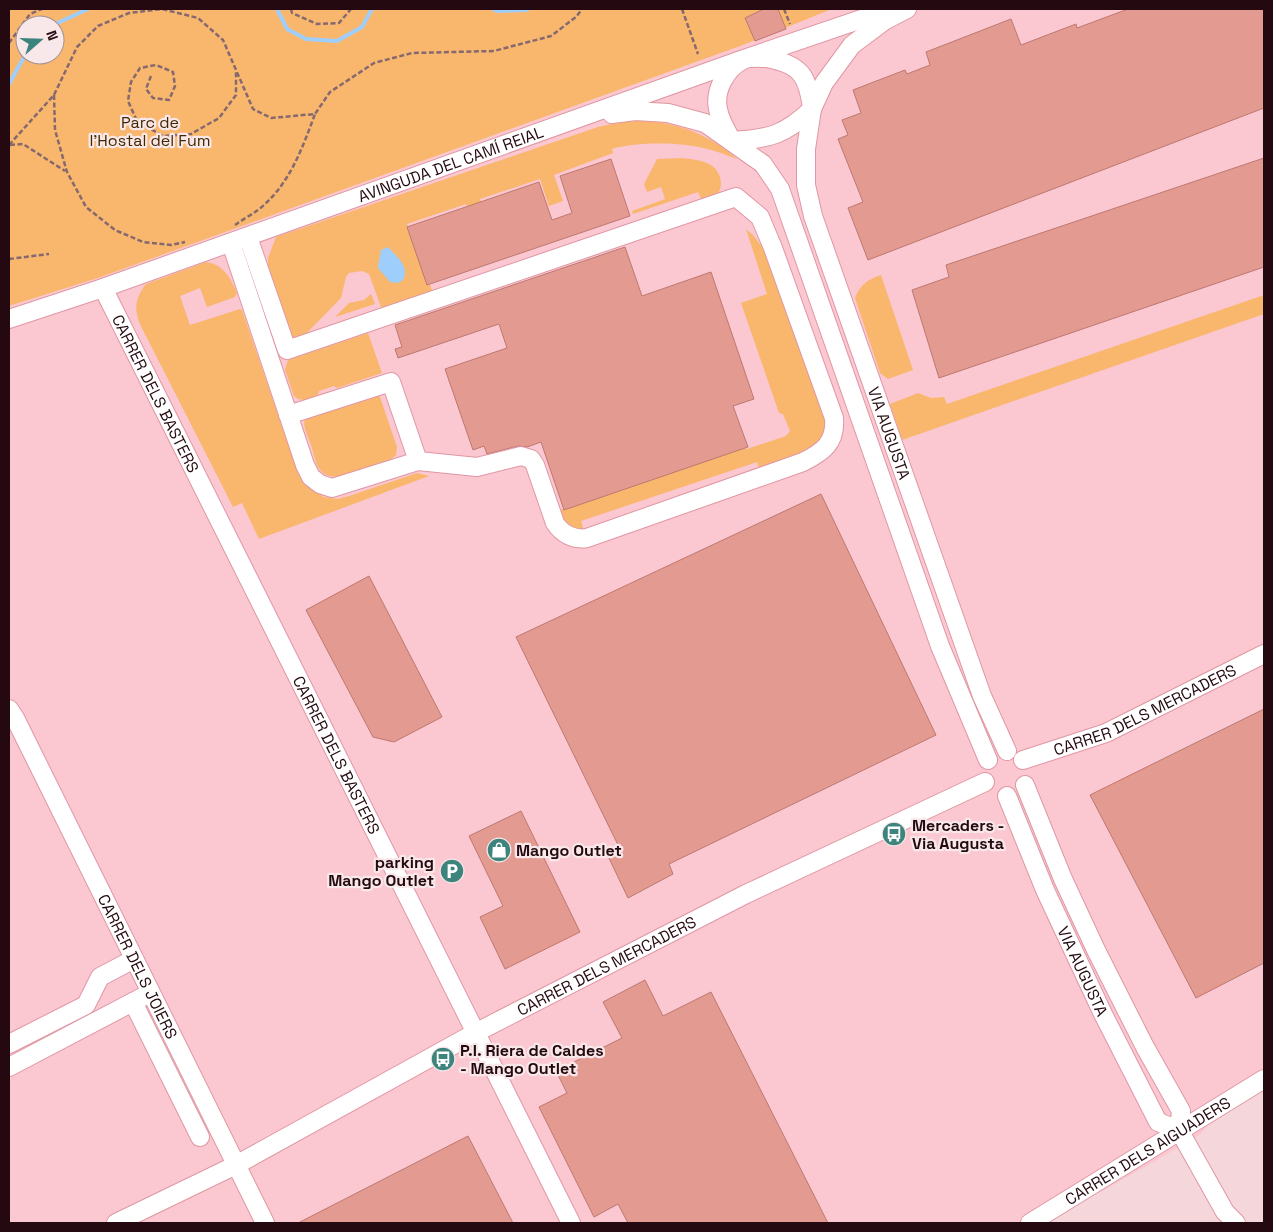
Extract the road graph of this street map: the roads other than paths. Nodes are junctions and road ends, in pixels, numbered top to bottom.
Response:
1 (891, 9) edge
2 (907, 9) edge
3 (744, 59) junction
4 (812, 109) junction
5 (579, 118) junction
6 (732, 141) junction
7 (230, 235) junction
8 (248, 237) junction
9 (103, 288) junction
10 (9, 319) edge
11 (288, 415) junction
12 (418, 461) junction
13 (1264, 654) edge
14 (9, 709) edge
15 (1007, 751) junction
16 (988, 760) junction
17 (1023, 760) junction
18 (984, 782) junction
19 (1024, 785) junction
20 (1007, 796) junction
21 (134, 959) junction
22 (150, 993) junction
23 (133, 1002) junction
24 (475, 1033) junction
25 (9, 1044) edge
26 (9, 1067) edge
27 (1264, 1078) edge
28 (1179, 1130) junction
29 (200, 1137) dead end
30 (236, 1165) junction
31 (1229, 1220) edge
32 (116, 1223) edge
33 (266, 1223) edge
34 (571, 1223) edge
35 (1030, 1223) edge

1 - 3 street, AVINGUDA DEL CAMÍ REIAL
2 - 4 street, VIA AUGUSTA
3 - 4 street, VIA AUGUSTA
3 - 5 street, AVINGUDA DEL CAMÍ REIAL
3 - 6 street, VIA AUGUSTA
4 - 6 street, VIA AUGUSTA
4 - 15 street, VIA AUGUSTA
5 - 6 street, VIA AUGUSTA
5 - 8 street, AVINGUDA DEL CAMÍ REIAL
6 - 16 street, VIA AUGUSTA
7 - 8 street, AVINGUDA DEL CAMÍ REIAL
7 - 9 street, AVINGUDA DEL CAMÍ REIAL
7 - 11 street
8 - 12 street
9 - 10 street, AVINGUDA DEL CAMÍ REIAL
9 - 24 street, CARRER DELS BASTERS
11 - 12 street
11 - 12 street
13 - 17 street, CARRER DELS MERCADERS
14 - 21 street, CARRER DELS JOIERS
15 - 16 street
15 - 17 street
16 - 18 street
17 - 19 street
18 - 20 street
18 - 24 street, CARRER DELS MERCADERS
19 - 20 street
19 - 28 street, VIA AUGUSTA
20 - 28 street, VIA AUGUSTA
21 - 22 street, CARRER DELS JOIERS
21 - 25 street
22 - 23 street
22 - 30 street, CARRER DELS JOIERS
23 - 26 street
23 - 29 street
24 - 30 street, CARRER DELS MERCADERS
24 - 34 street, CARRER DELS BASTERS
27 - 28 street, CARRER DELS AIGUADERS
28 - 31 street, VIA AUGUSTA
28 - 35 street, CARRER DELS AIGUADERS
30 - 32 street, CARRER DELS MERCADERS
30 - 33 street, CARRER DELS JOIERS

